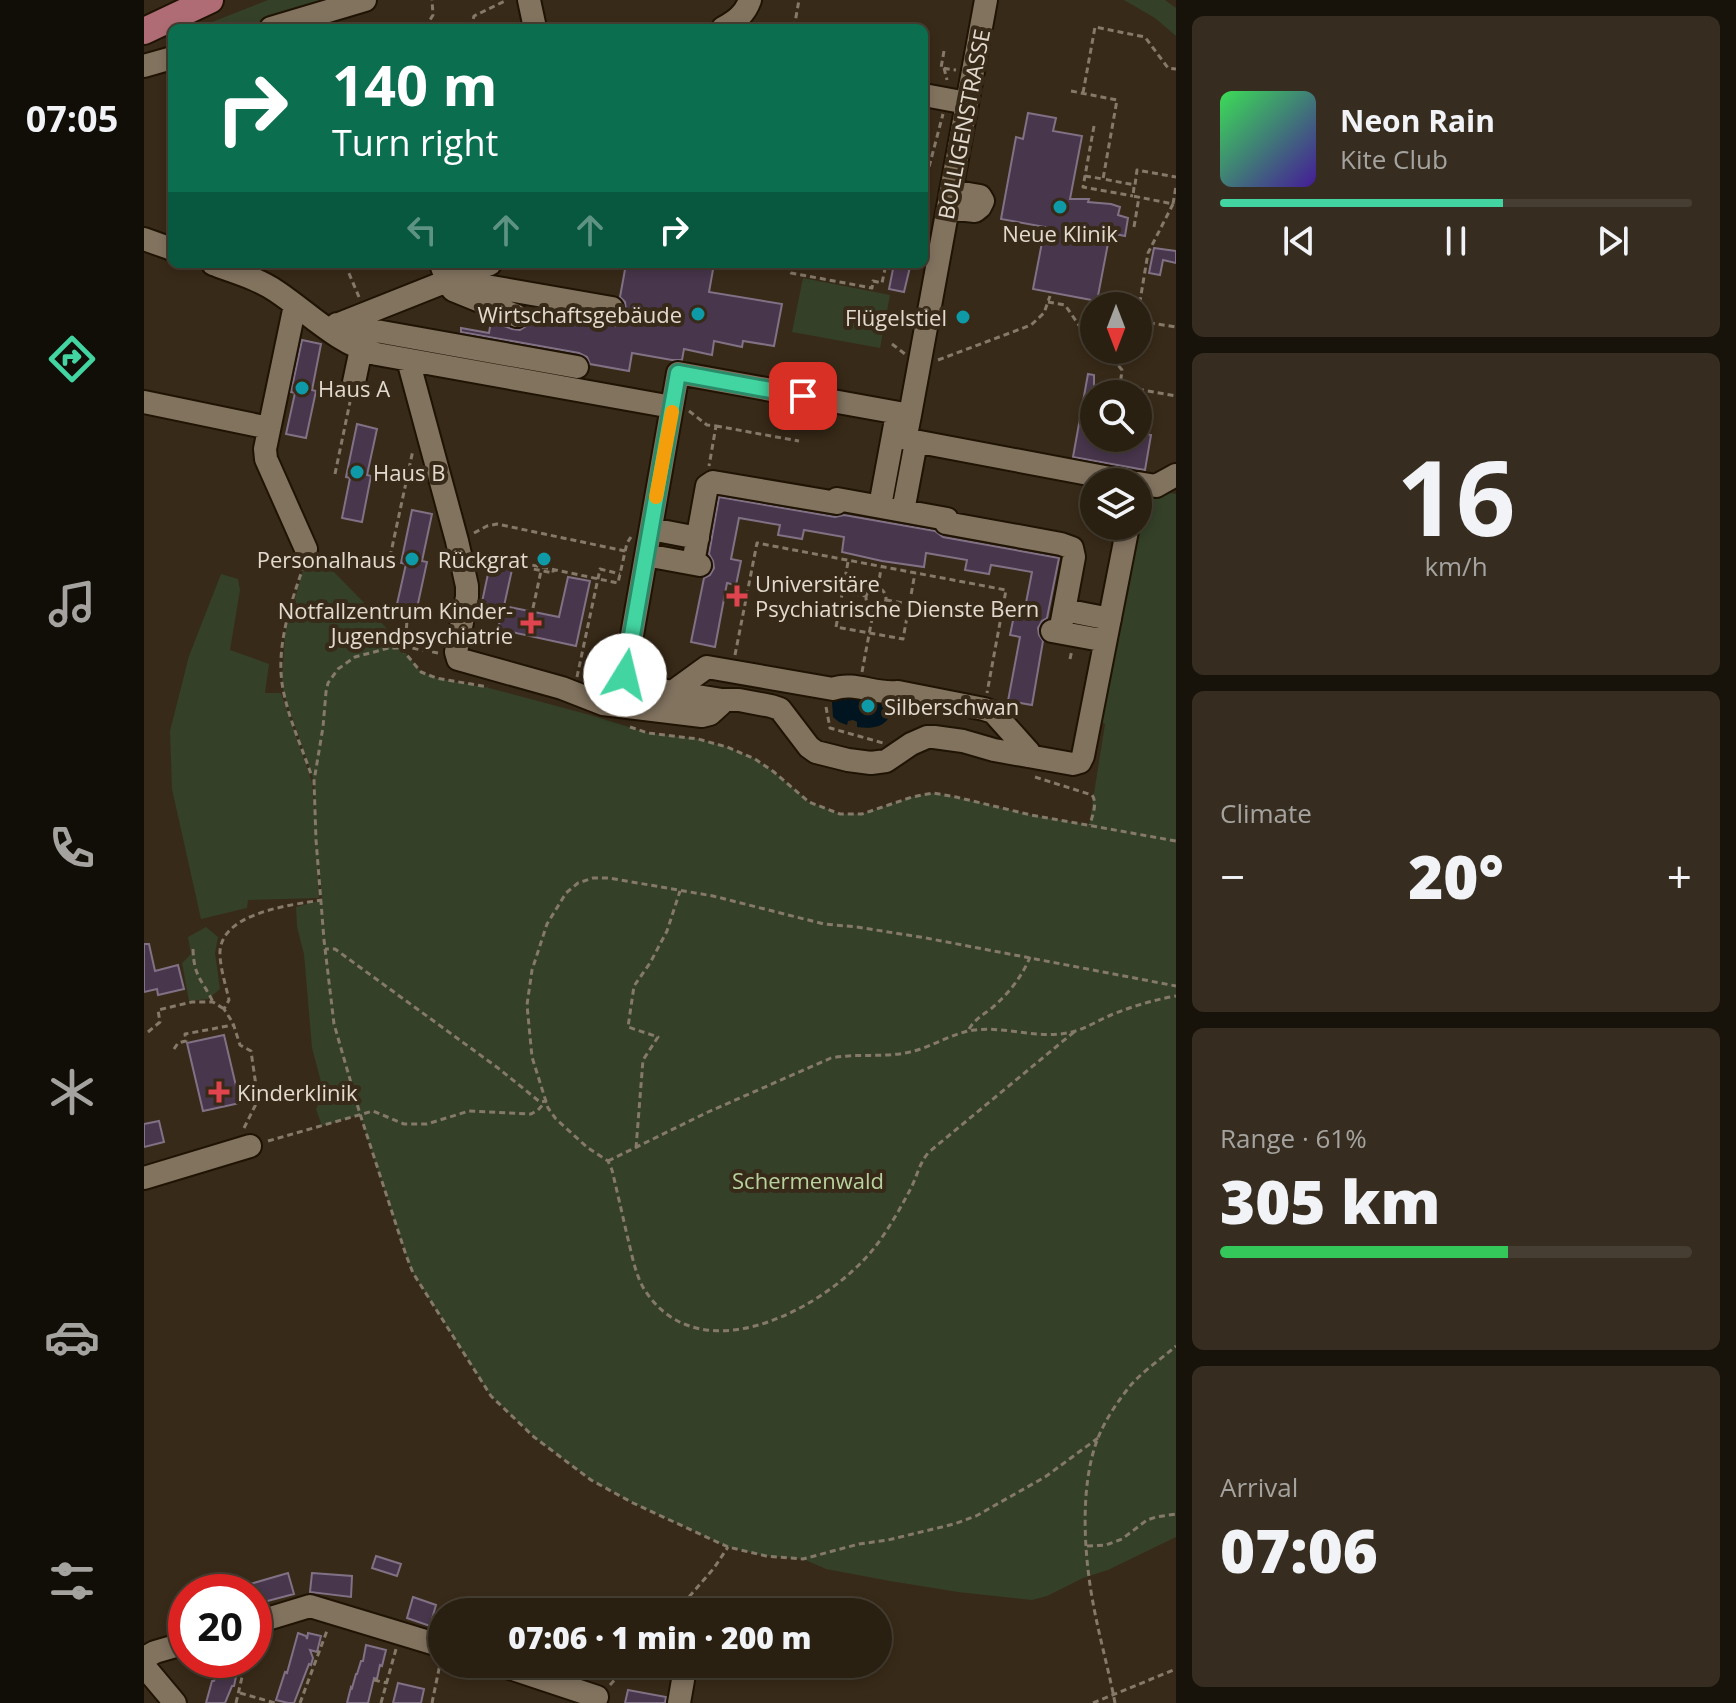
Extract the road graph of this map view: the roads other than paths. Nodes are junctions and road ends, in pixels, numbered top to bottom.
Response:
1 (210, 0) edge
2 (365, 0) edge
3 (529, 0) edge
4 (750, 0) edge
5 (986, 0) edge
6 (284, 24) edge
7 (534, 24) edge
8 (729, 24) edge
9 (144, 31) edge
10 (168, 59) edge
11 (144, 66) edge
12 (928, 96) edge
13 (958, 101) junction
14 (144, 239) edge
15 (168, 248) edge
16 (224, 268) edge
17 (474, 268) edge
18 (446, 275) edge
19 (295, 305) junction
20 (612, 308) dead end
21 (517, 316) dead end
22 (332, 326) junction
23 (361, 349) junction
24 (408, 360) junction
25 (577, 367) dead end
26 (353, 387) road end
27 (144, 402) edge
28 (680, 409) junction
29 (903, 414) junction
30 (269, 428) junction
31 (916, 442) junction
32 (1080, 473) edge
33 (1176, 475) edge
34 (1152, 485) edge
35 (880, 506) junction
36 (903, 511) junction
37 (642, 530) junction
38 (698, 538) junction
39 (1125, 540) edge
40 (306, 549) road end
41 (651, 556) dead end
42 (1105, 629) junction
43 (678, 693) junction
44 (722, 700) junction
45 (1027, 765) junction
46 (246, 1147) road end
47 (144, 1178) edge
48 (272, 1618) edge
49 (428, 1641) edge
50 (168, 1648) edge
51 (144, 1658) edge
52 (144, 1666) edge
53 (540, 1678) edge
54 (683, 1680) dead end
55 (597, 1697) road end
56 (175, 1703) edge
57 (679, 1703) edge

1 - 9 main road
2 - 6 street
3 - 7 street
4 - 8 street
5 - 13 street, BOLLIGENSTRASSE
10 - 11 street
12 - 13 street
13 - 29 street, BOLLIGENSTRASSE
14 - 15 street
16 - 19 street
17 - 18 street
18 - 20 street
18 - 21 street
18 - 22 street
19 - 22 street
19 - 30 street
22 - 23 street
22 - 25 street
23 - 24 street
23 - 26 street
24 - 28 street
24 - 44 street
27 - 30 street
28 - 29 street
28 - 37 street
29 - 31 street
29 - 35 street, BOLLIGENSTRASSE
30 - 40 street
31 - 32 street
31 - 36 street
33 - 34 street
35 - 36 street
35 - 38 street
36 - 42 street
37 - 38 street
37 - 43 street
38 - 41 street
39 - 42 street
42 - 45 street
43 - 44 street
43 - 45 street
44 - 45 street
46 - 47 street
48 - 49 street
50 - 51 street
52 - 56 street
53 - 55 street
54 - 57 street

